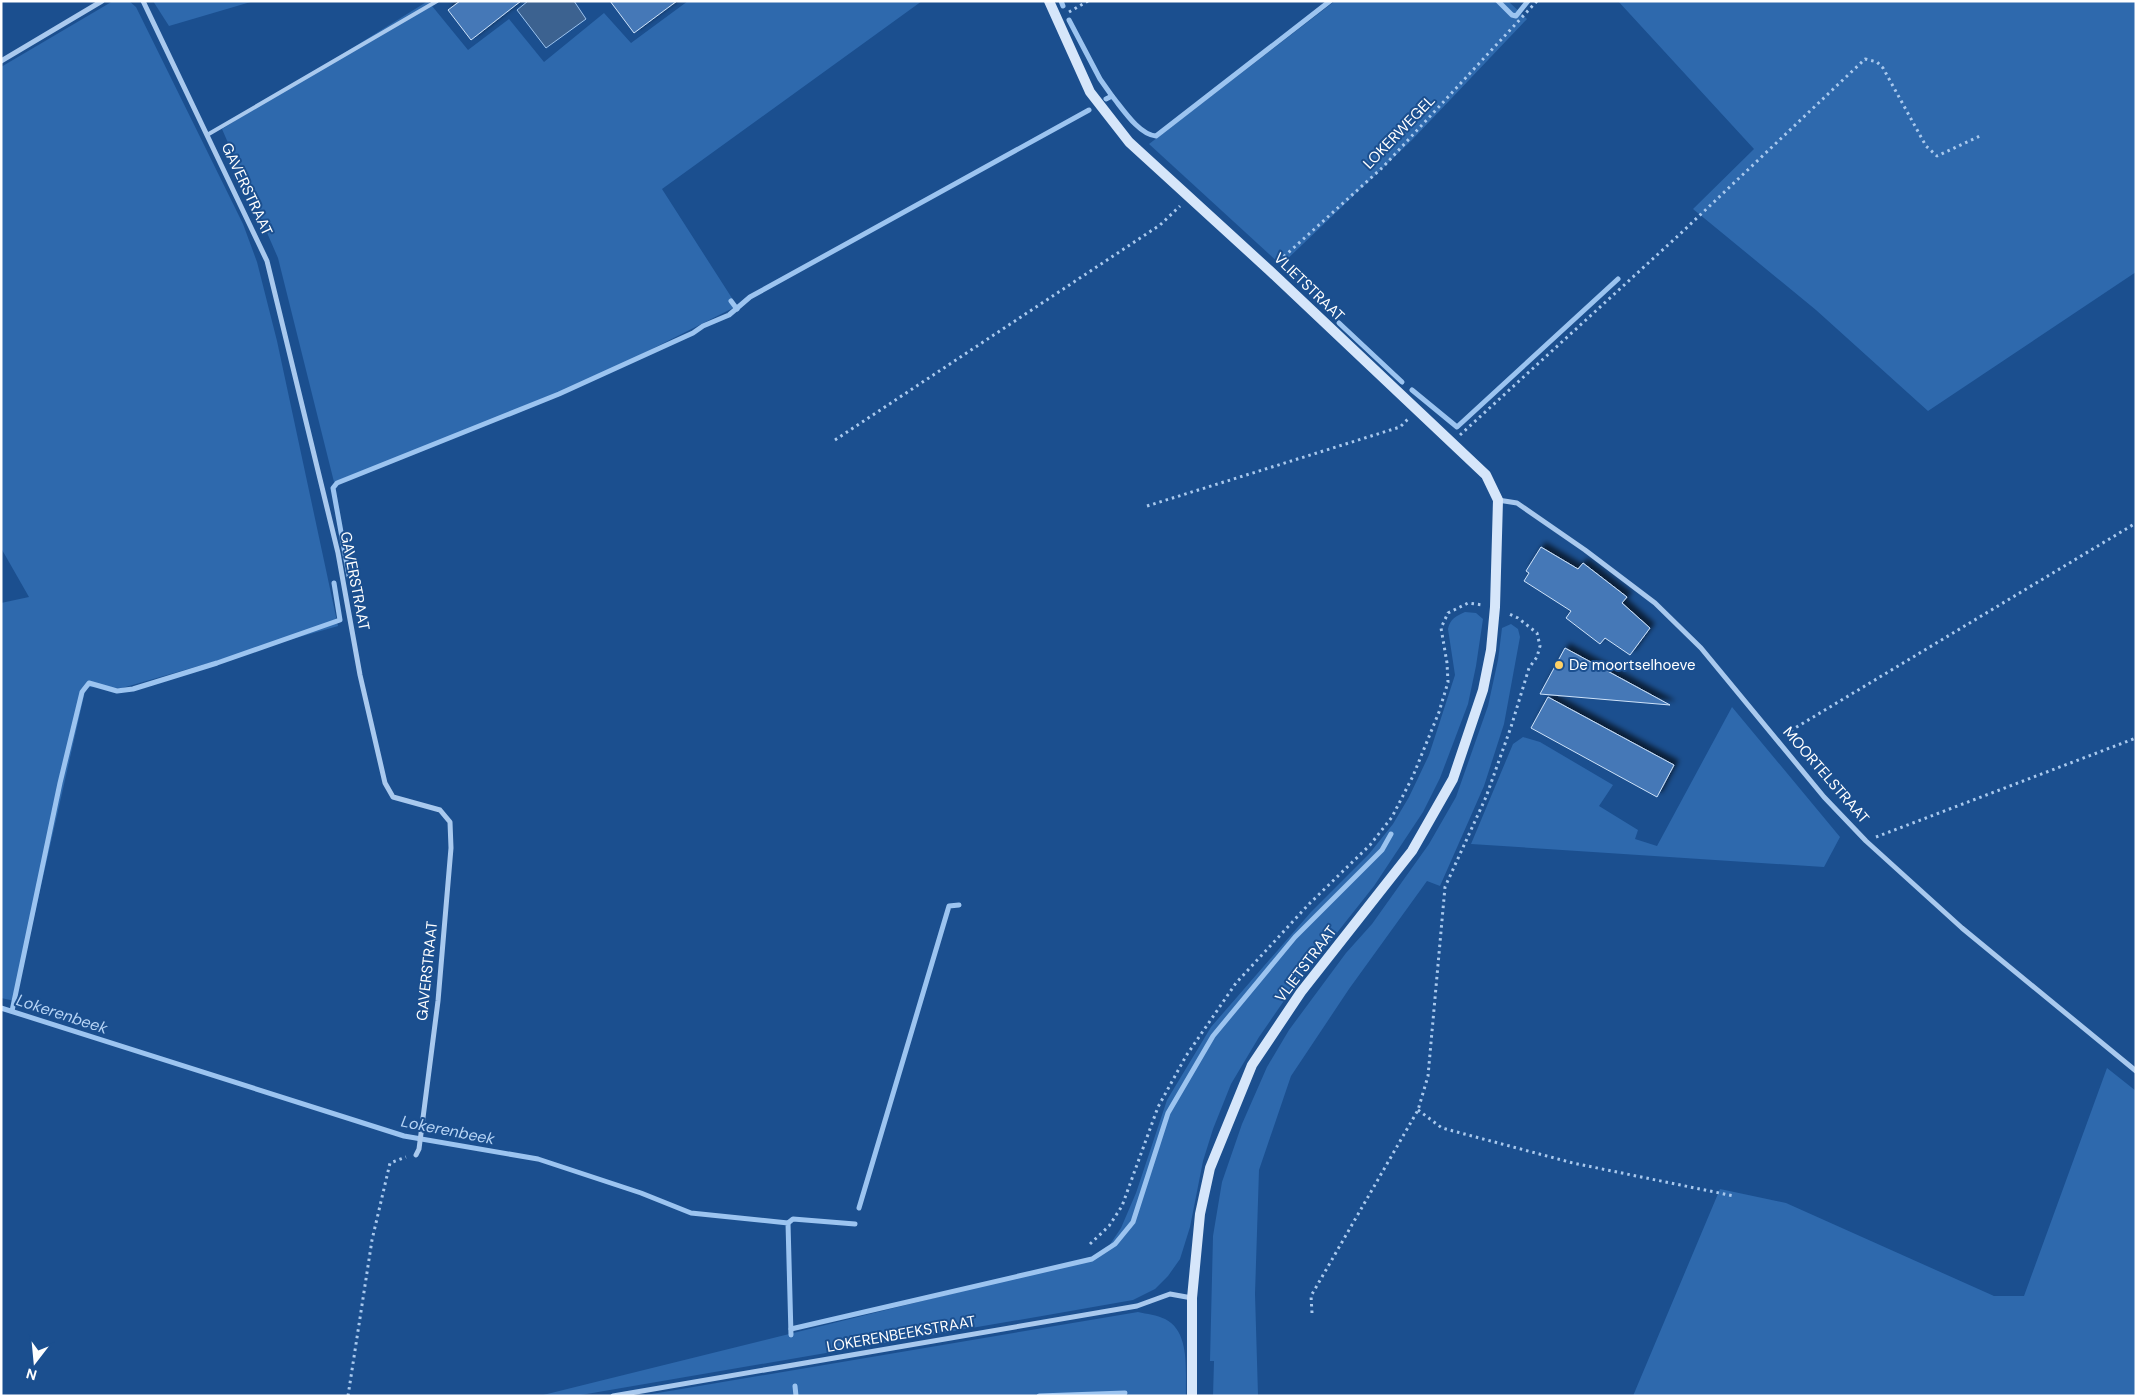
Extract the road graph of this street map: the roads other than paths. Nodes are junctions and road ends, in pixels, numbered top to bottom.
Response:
1 (102, 1) edge
2 (142, 1) edge
3 (437, 1) edge
4 (1049, 1) edge
5 (1, 61) edge
6 (207, 135) junction
7 (1498, 500) junction
8 (2136, 1071) edge
9 (416, 1155) road end
10 (1192, 1298) junction
11 (613, 1396) edge
12 (1192, 1396) edge

1 - 5 street
2 - 6 street, GAVERSTRAAT
3 - 6 lane
4 - 7 street, VLIETSTRAAT
6 - 9 street, GAVERSTRAAT
7 - 8 street, MOORTELSTRAAT
7 - 10 street, VLIETSTRAAT
10 - 11 street, LOKERENBEEKSTRAAT
10 - 12 street, VLIETSTRAAT

